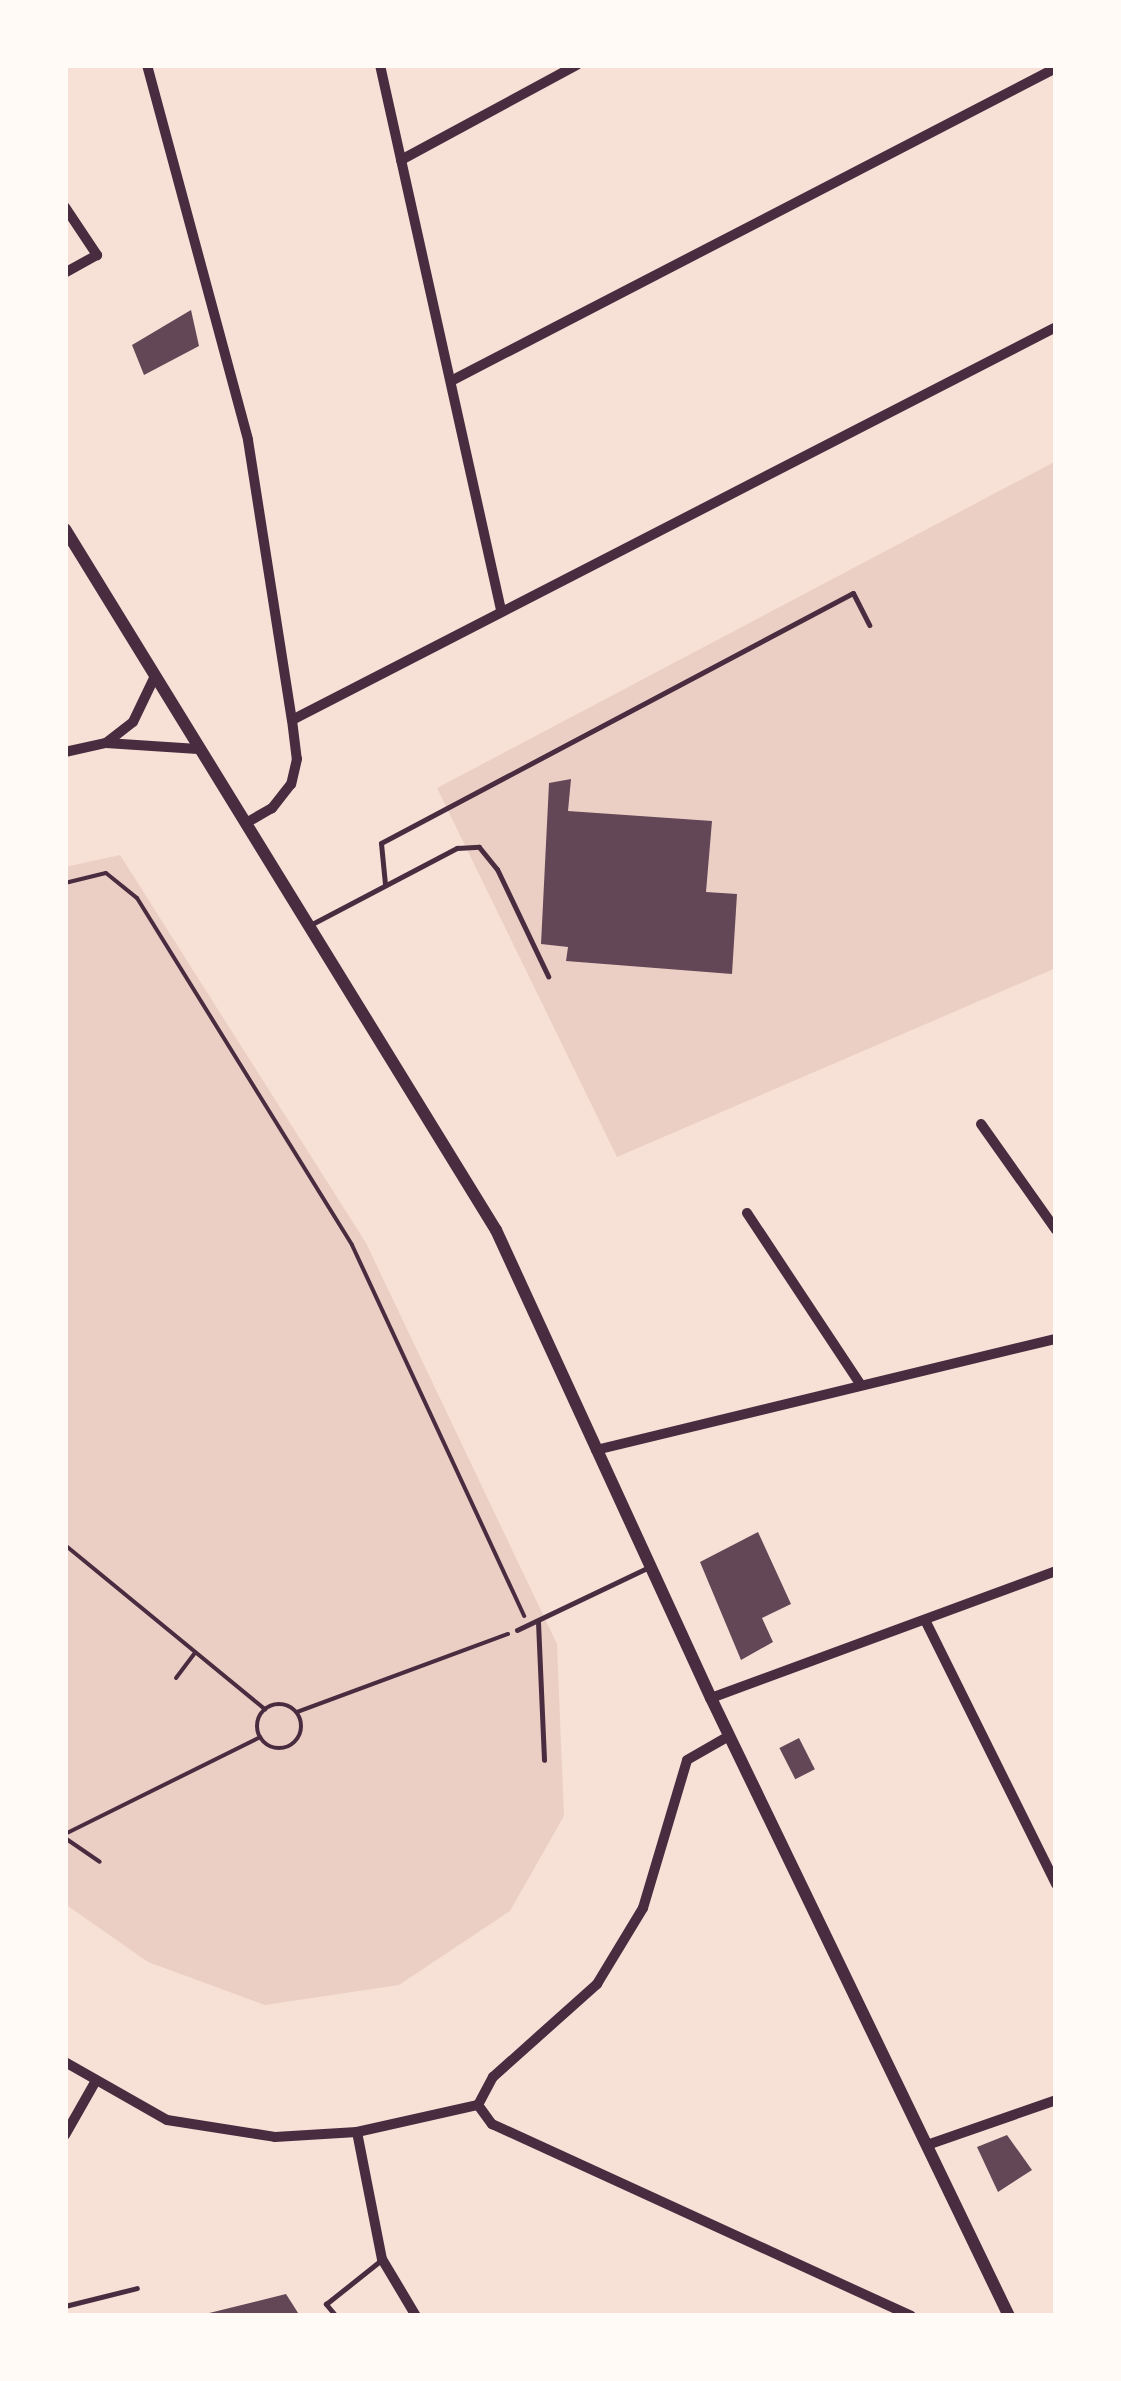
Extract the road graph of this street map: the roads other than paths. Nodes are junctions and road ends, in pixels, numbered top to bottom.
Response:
1 (147, 65) edge
2 (380, 65) edge
3 (577, 65) edge
4 (1056, 68) edge
5 (401, 160) junction
6 (65, 207) edge
7 (65, 273) edge
8 (1056, 327) edge
9 (452, 380) junction
10 (65, 529) edge
11 (501, 610) junction
12 (868, 624) dead end
13 (155, 676) junction
14 (292, 720) junction
15 (106, 744) junction
16 (198, 749) junction
17 (65, 752) edge
18 (246, 823) junction
19 (385, 884) junction
20 (309, 925) junction
21 (548, 976) dead end
22 (981, 1124) dead end
23 (747, 1213) dead end
24 (1056, 1230) edge
25 (1056, 1339) edge
26 (862, 1385) junction
27 (596, 1450) junction
28 (650, 1566) junction
29 (1056, 1571) edge
30 (925, 1620) junction
31 (538, 1622) junction
32 (517, 1630) road end
33 (712, 1698) junction
34 (729, 1736) junction
35 (544, 1760) dead end
36 (1056, 1884) edge
37 (65, 2062) edge
38 (94, 2084) junction
39 (1056, 2100) edge
40 (478, 2105) junction
41 (357, 2132) junction
42 (65, 2134) edge
43 (930, 2144) junction
44 (382, 2259) junction
45 (138, 2288) dead end
46 (65, 2306) edge
47 (336, 2316) edge
48 (416, 2316) edge
49 (912, 2316) edge
50 (1009, 2316) edge

1 - 14 street
2 - 5 street
3 - 5 street
4 - 9 street
5 - 9 street
6 - 7 street
8 - 11 street
9 - 11 street
10 - 13 street
11 - 14 street
12 - 19 lane
13 - 15 street
13 - 16 street
14 - 18 street
15 - 16 street
15 - 17 street
16 - 18 street
18 - 20 street
19 - 20 lane
19 - 21 lane
20 - 27 street
22 - 24 street
23 - 26 street
25 - 26 street
26 - 27 street
27 - 28 street
28 - 31 lane
28 - 33 street
29 - 30 street
30 - 33 street
30 - 36 street
31 - 32 lane
31 - 35 lane
33 - 34 street
34 - 40 street
34 - 43 street
37 - 38 street
38 - 41 street
38 - 42 street
39 - 43 street
40 - 41 street
40 - 49 street
41 - 44 street
43 - 50 street
44 - 47 lane
44 - 48 street
45 - 46 lane

